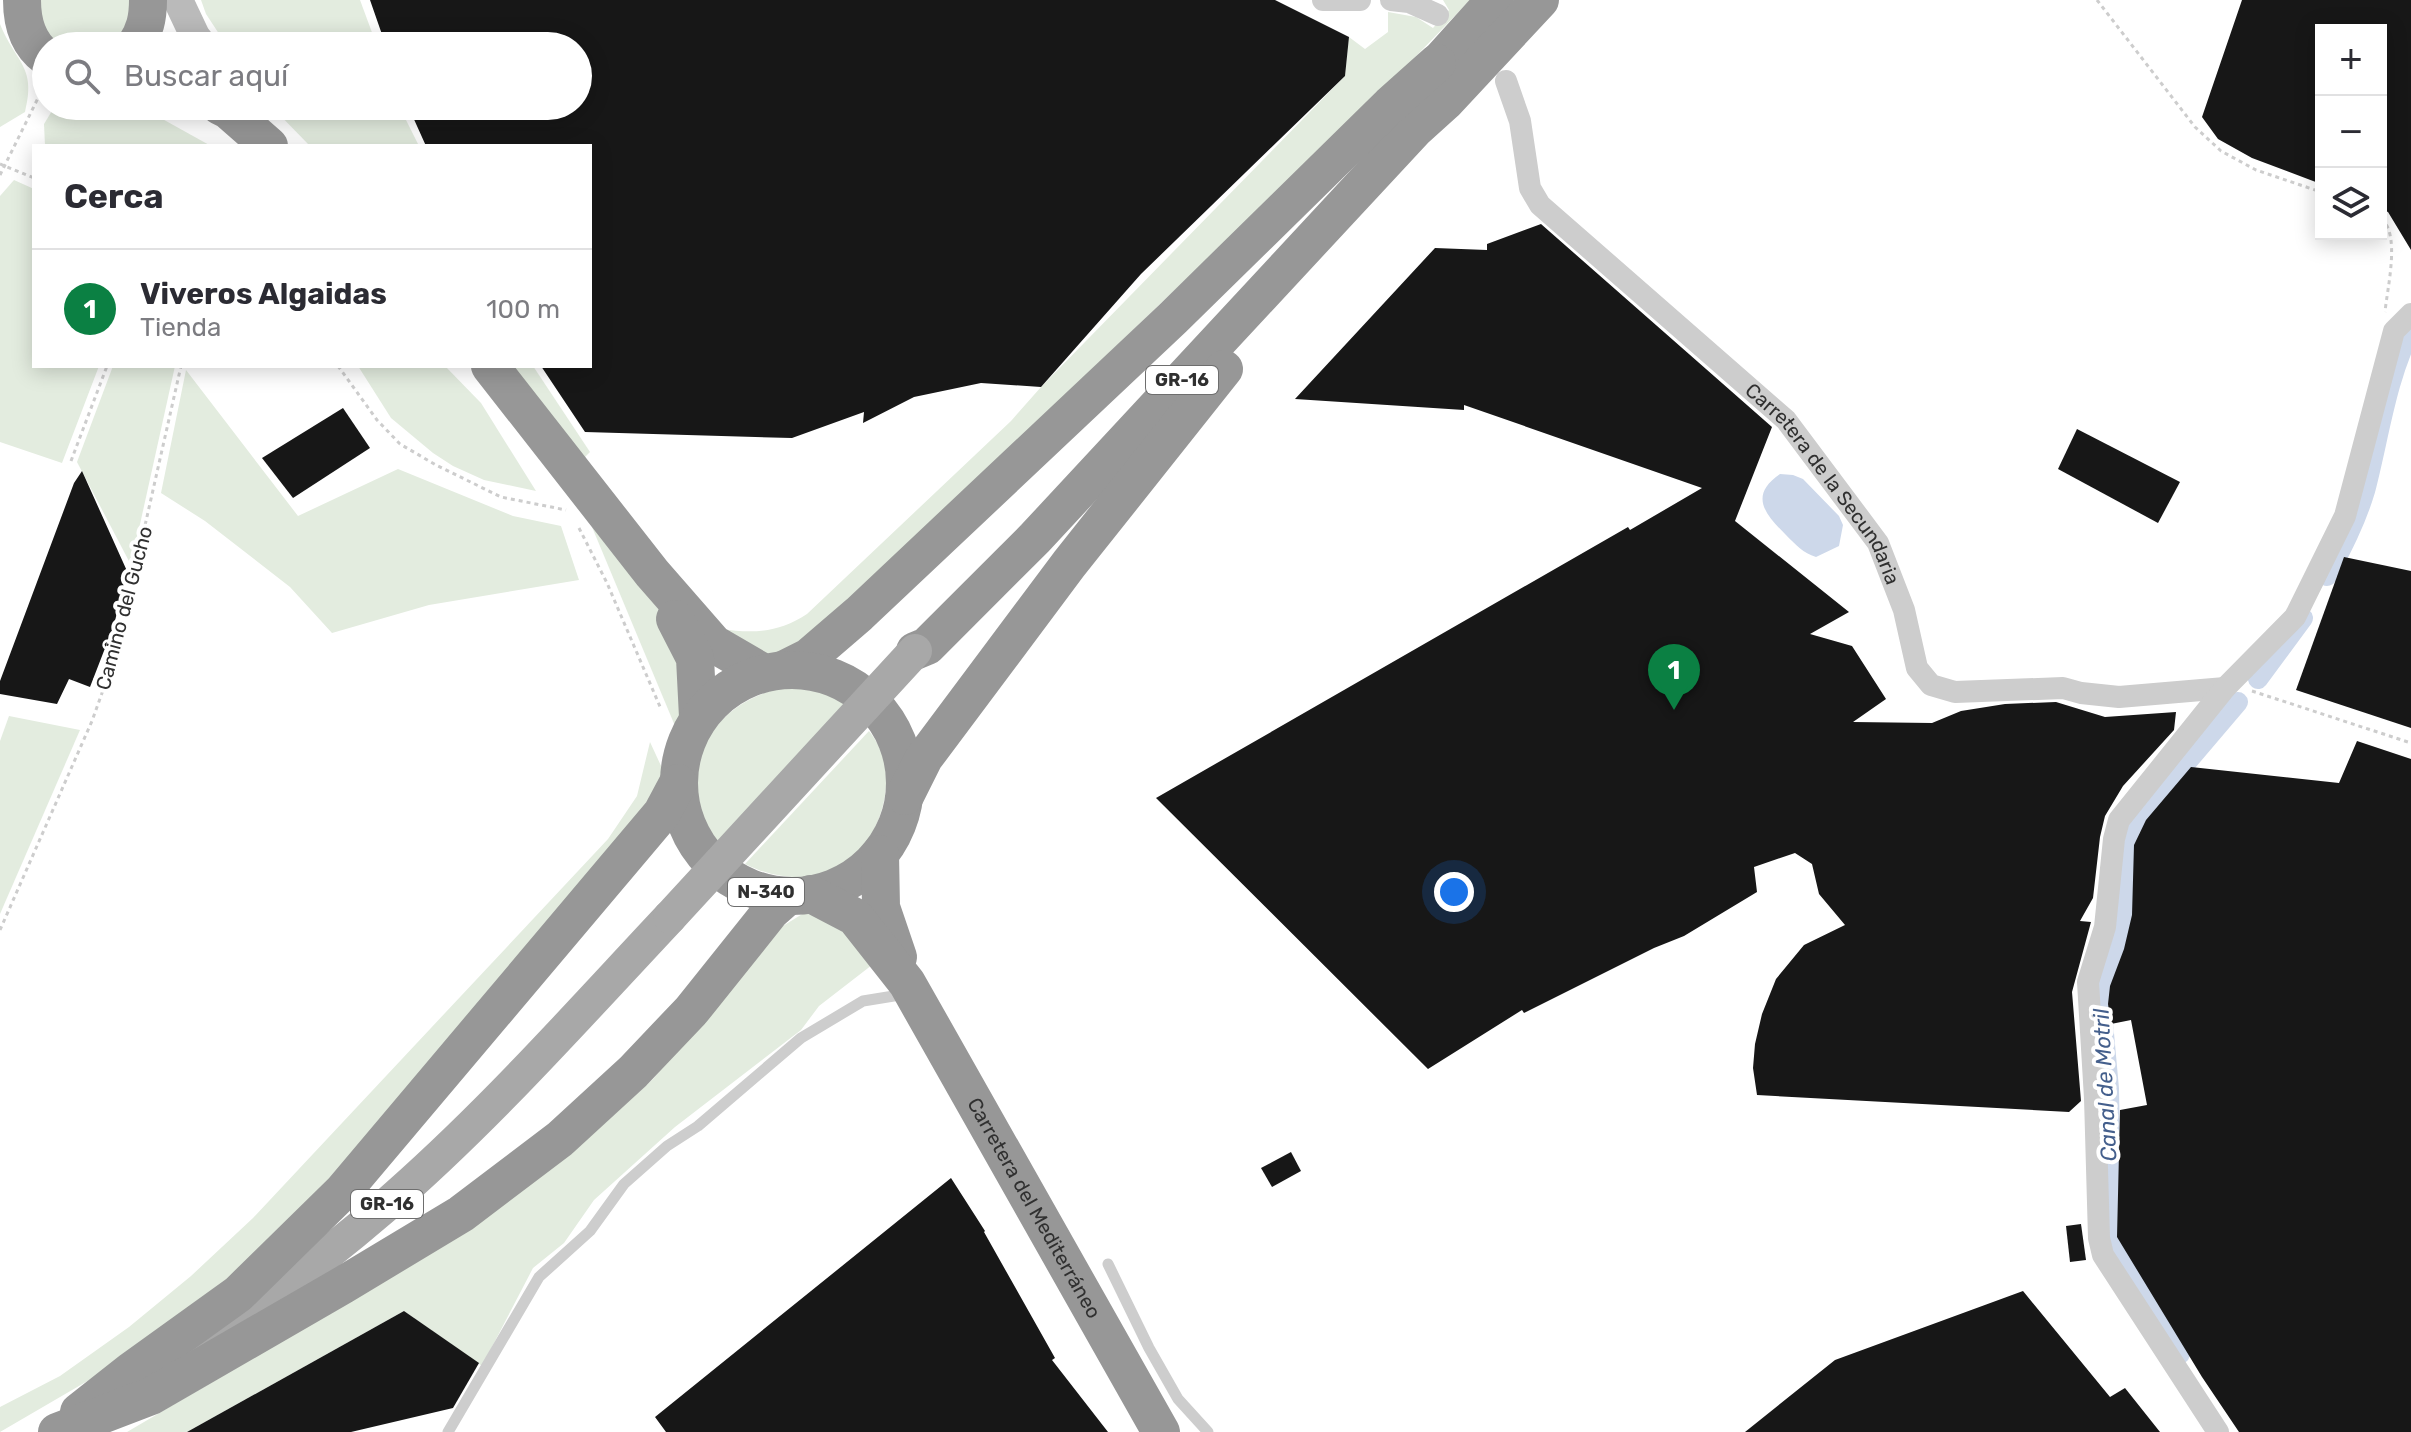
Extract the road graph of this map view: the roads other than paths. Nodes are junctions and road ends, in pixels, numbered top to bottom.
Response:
1 (22, 0) edge
2 (1323, 0) edge
3 (1360, 0) edge
4 (1391, 0) edge
5 (1495, 0) edge
6 (1540, 0) edge
7 (1438, 15) dead end
8 (156, 22) edge
9 (184, 32) edge
10 (32, 41) edge
11 (1437, 63) junction
12 (1506, 81) dead end
13 (1445, 102) junction
14 (244, 120) edge
15 (250, 120) edge
16 (267, 144) edge
17 (286, 144) edge
18 (2411, 314) edge
19 (492, 368) edge
20 (652, 573) junction
21 (915, 651) junction
22 (774, 671) junction
23 (2225, 688) junction
24 (698, 717) junction
25 (678, 783) junction
26 (905, 796) junction
27 (880, 854) junction
28 (800, 895) junction
29 (910, 988) junction
30 (1108, 1264) dead end
31 (55, 1432) edge
32 (448, 1432) edge
33 (1161, 1432) edge
34 (1208, 1432) edge
35 (2218, 1432) edge

1 - 10 highway
2 - 3 street
4 - 7 street
5 - 11 highway, GR-16
6 - 13 highway, GR-16
8 - 9 main road
11 - 21 highway, GR-16
11 - 22 highway
12 - 23 street, Carretera de la Secundaria
13 - 21 highway, GR-16
13 - 26 highway
14 - 16 highway
15 - 17 main road
18 - 23 street
19 - 20 highway, N-340
20 - 22 highway, N-340
20 - 24 highway, N-340
21 - 31 main road, GR-16, bridge
22 - 24 highway, N-340
22 - 26 highway, N-340
23 - 35 street
24 - 25 highway, N-340
25 - 28 highway, N-340
25 - 31 highway
26 - 27 highway, N-340
27 - 28 highway, N-340
27 - 29 highway, Carretera del Mediterráneo / N-340
28 - 29 highway, Carretera del Mediterráneo / N-340
28 - 31 highway
29 - 32 lane
29 - 33 highway, Carretera del Mediterráneo / N-340
30 - 34 lane

